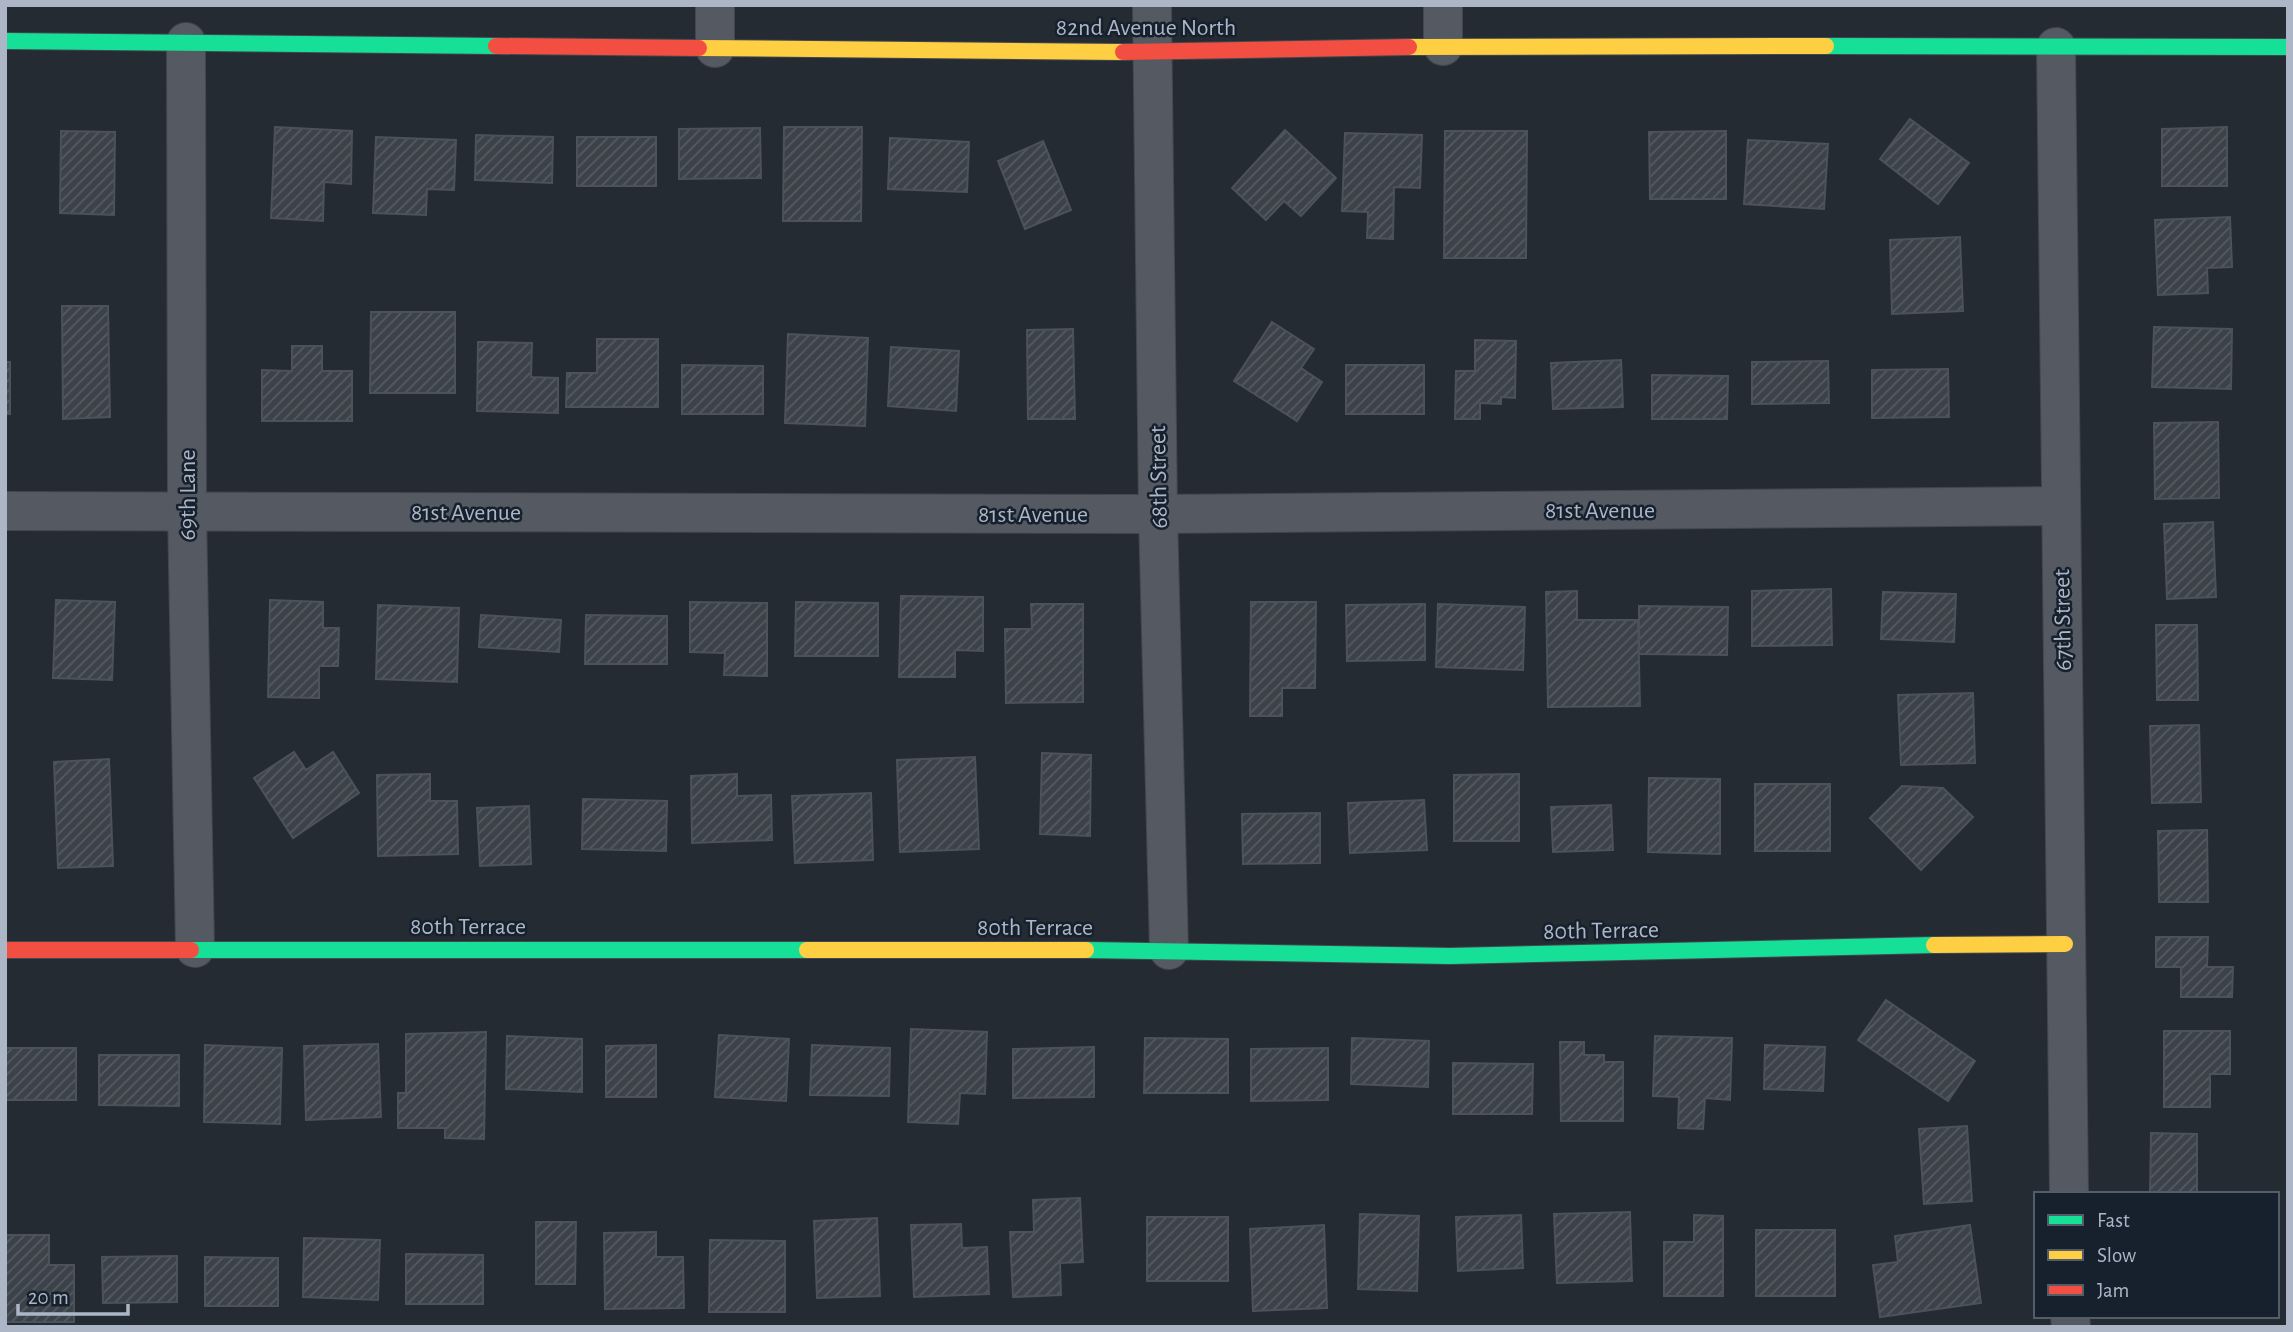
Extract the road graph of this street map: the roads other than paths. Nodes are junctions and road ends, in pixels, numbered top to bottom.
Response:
1 (715, 5) edge
2 (1152, 5) edge
3 (1443, 5) edge
4 (5, 41) edge
5 (186, 42) junction
6 (1443, 46) junction
7 (2056, 47) junction
8 (2288, 47) edge
9 (715, 48) junction
10 (1153, 52) junction
11 (2061, 506) junction
12 (5, 511) edge
13 (187, 512) junction
14 (1158, 514) junction
15 (2064, 944) junction
16 (195, 948) junction
17 (5, 950) edge
18 (1169, 950) junction
19 (2068, 1192) edge

1 - 9 street
2 - 10 street, 68th Street
3 - 6 street
4 - 5 street, 82nd Avenue North
5 - 9 street, 82nd Avenue North
5 - 13 street, 69th Lane
6 - 7 street, 82nd Avenue North
6 - 10 street, 82nd Avenue North
7 - 8 street, 82nd Avenue North
7 - 11 street, 67th Street
9 - 10 street, 82nd Avenue North
10 - 14 street, 68th Street
11 - 14 street, 81st Avenue
11 - 15 street, 67th Street
12 - 13 street, 81st Avenue
13 - 14 street, 81st Avenue
13 - 16 street, 69th Lane
14 - 18 street, 68th Street
15 - 18 street, 80th Terrace
15 - 19 street, 67th Street
16 - 17 street, 80th Terrace
16 - 18 street, 80th Terrace

